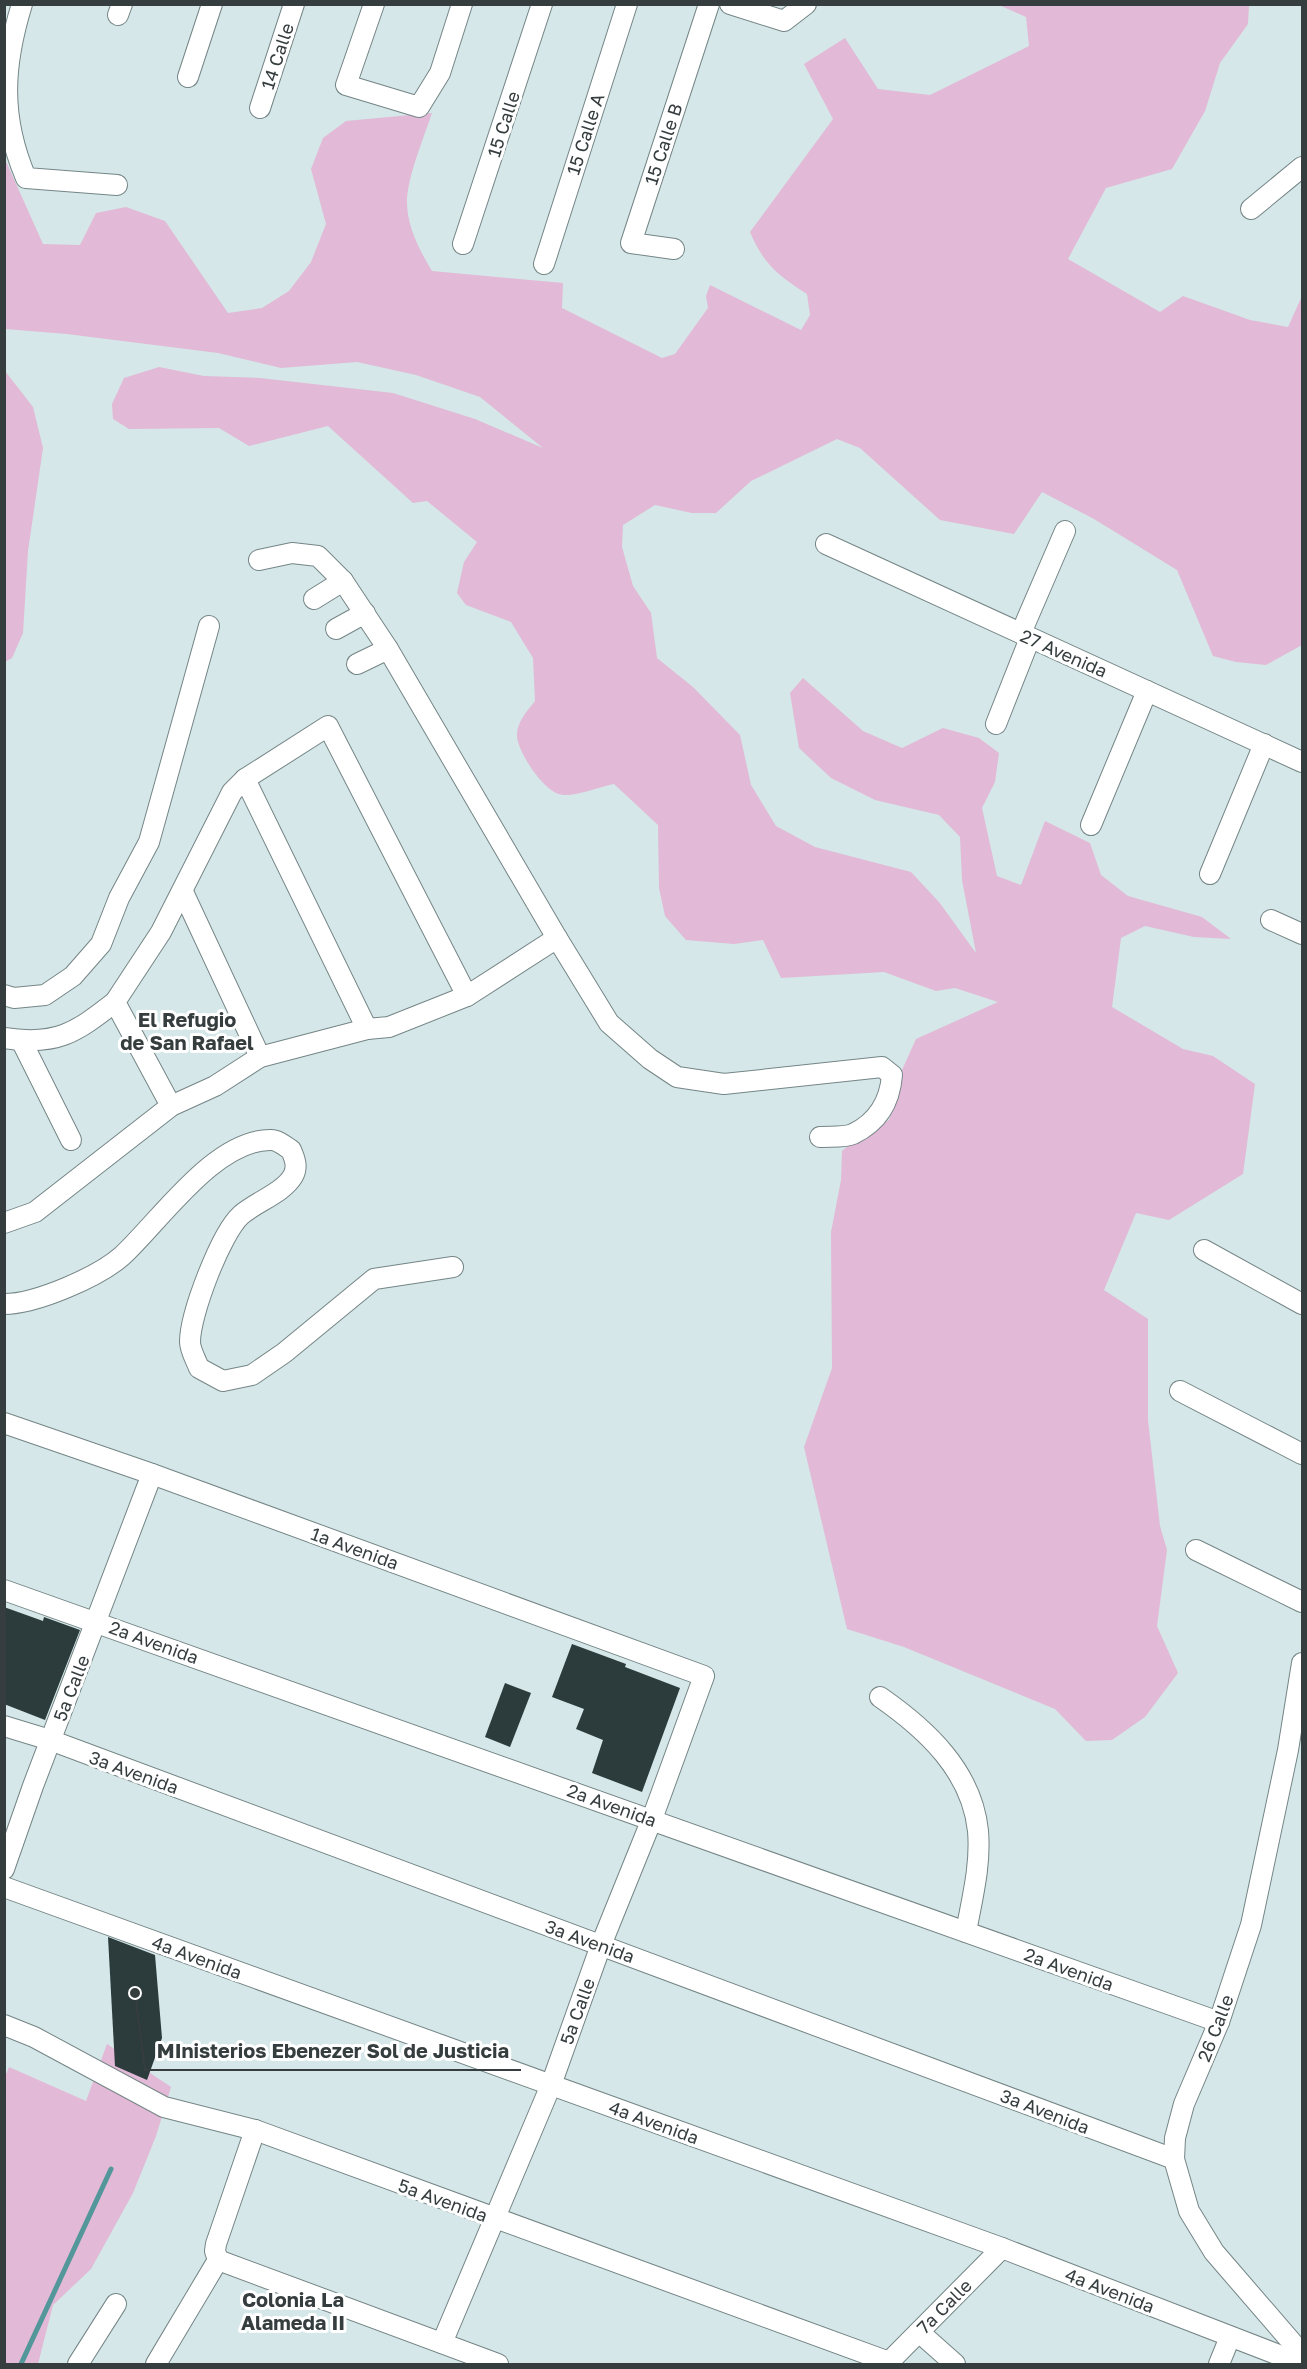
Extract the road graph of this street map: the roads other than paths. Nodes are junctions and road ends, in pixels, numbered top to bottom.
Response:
1 (22, 4) edge
2 (212, 4) edge
3 (294, 4) edge
4 (374, 4) edge
5 (462, 4) edge
6 (542, 4) edge
7 (627, 4) edge
8 (709, 4) edge
9 (730, 4) edge
10 (806, 4) edge
11 (776, 14) edge
12 (188, 77) dead end
13 (260, 108) dead end
14 (1302, 167) edge
15 (117, 185) dead end
16 (1251, 209) dead end
17 (463, 244) dead end
18 (674, 249) dead end
19 (544, 264) dead end
20 (1065, 531) dead end
21 (826, 544) dead end
22 (259, 560) dead end
23 (343, 581) junction
24 (314, 599) dead end
25 (365, 613) junction
26 (209, 626) dead end
27 (336, 629) dead end
28 (1026, 635) junction
29 (388, 649) junction
30 (357, 664) dead end
31 (1147, 691) junction
32 (996, 724) dead end
33 (1264, 744) junction
34 (1302, 762) edge
35 (245, 779) junction
36 (1091, 825) dead end
37 (1210, 874) dead end
38 (183, 892) junction
39 (1271, 920) dead end
40 (1302, 934) edge
41 (557, 938) junction
42 (4, 995) edge
43 (467, 996) junction
44 (115, 1002) junction
45 (367, 1029) junction
46 (13, 1039) edge
47 (260, 1058) junction
48 (171, 1106) junction
49 (820, 1137) dead end
50 (71, 1140) dead end
51 (4, 1223) edge
52 (1204, 1250) dead end
53 (453, 1266) dead end
54 (4, 1304) edge
55 (1302, 1304) edge
56 (1180, 1391) dead end
57 (4, 1423) edge
58 (1302, 1454) edge
59 (152, 1474) junction
60 (1197, 1550) dead end
61 (4, 1590) edge
62 (1302, 1602) edge
63 (96, 1621) junction
64 (1302, 1664) edge
65 (704, 1676) joint
66 (880, 1697) dead end
67 (4, 1726) edge
68 (50, 1740) junction
69 (1295, 1749) edge
70 (652, 1819) junction
71 (4, 1869) edge
72 (4, 1887) edge
73 (966, 1932) junction
74 (601, 1945) junction
75 (1219, 2022) junction
76 (4, 2025) edge
77 (551, 2085) junction
78 (255, 2130) junction
79 (1174, 2159) junction
80 (494, 2219) junction
81 (1002, 2248) junction
82 (218, 2260) junction
83 (116, 2304) dead end
84 (919, 2332) junction
85 (1230, 2337) junction
86 (442, 2343) junction
87 (1302, 2354) edge
88 (888, 2363) edge
89 (78, 2364) edge
90 (156, 2364) edge
91 (498, 2364) edge
92 (955, 2364) edge
93 (1219, 2364) edge
94 (1302, 2364) edge

1 - 15 street
2 - 12 street
3 - 13 street, 14 Calle
4 - 5 street
6 - 17 street, 15 Calle
7 - 19 street, 15 Calle A
8 - 18 street, 15 Calle B
9 - 11 street
10 - 11 street
14 - 16 street
20 - 28 street
21 - 28 street, 27 Avenida
22 - 23 street
23 - 24 street
23 - 25 street
25 - 27 street
25 - 29 street
26 - 42 street
28 - 31 street, 27 Avenida
28 - 32 street
29 - 30 street
29 - 41 street
31 - 33 street, 27 Avenida
31 - 36 street
33 - 34 street, 27 Avenida
33 - 37 street
35 - 38 street
35 - 43 street
35 - 45 street
38 - 44 street
38 - 47 street
39 - 40 street
41 - 43 street
41 - 49 street
43 - 45 street
44 - 46 street
44 - 48 street
45 - 47 street
46 - 50 street
47 - 48 street
48 - 51 street
52 - 55 street
53 - 54 street
56 - 58 street
57 - 59 street, 1a Avenida
59 - 63 street, 5a Calle
59 - 65 street, 1a Avenida
60 - 62 street
61 - 63 street, 2a Avenida
63 - 68 street, 5a Calle
63 - 70 street, 2a Avenida
64 - 69 street, 26 Calle
65 - 70 street, 5a Calle
66 - 73 street
67 - 68 street, 3a Avenida
68 - 71 street, 5a Calle
68 - 74 street, 3a Avenida
69 - 75 street, 26 Calle
70 - 73 street, 2a Avenida
70 - 74 street, 5a Calle
72 - 77 street, 4a Avenida
73 - 75 street, 2a Avenida
74 - 77 street, 5a Calle
74 - 79 street, 3a Avenida
75 - 79 street, 26 Calle
76 - 78 street, 5a Avenida
77 - 80 street, 5a Calle
77 - 81 street, 4a Avenida
78 - 80 street, 5a Avenida
78 - 82 street
79 - 87 street, 26 Calle
80 - 86 street, 5a Calle
80 - 88 street, 5a Avenida
81 - 84 street, 7a Calle
81 - 85 street, 4a Avenida
82 - 86 street
82 - 90 street
83 - 89 street
84 - 88 street, 7a Calle
84 - 92 street
85 - 93 street
85 - 94 street, 4a Avenida
86 - 91 street

